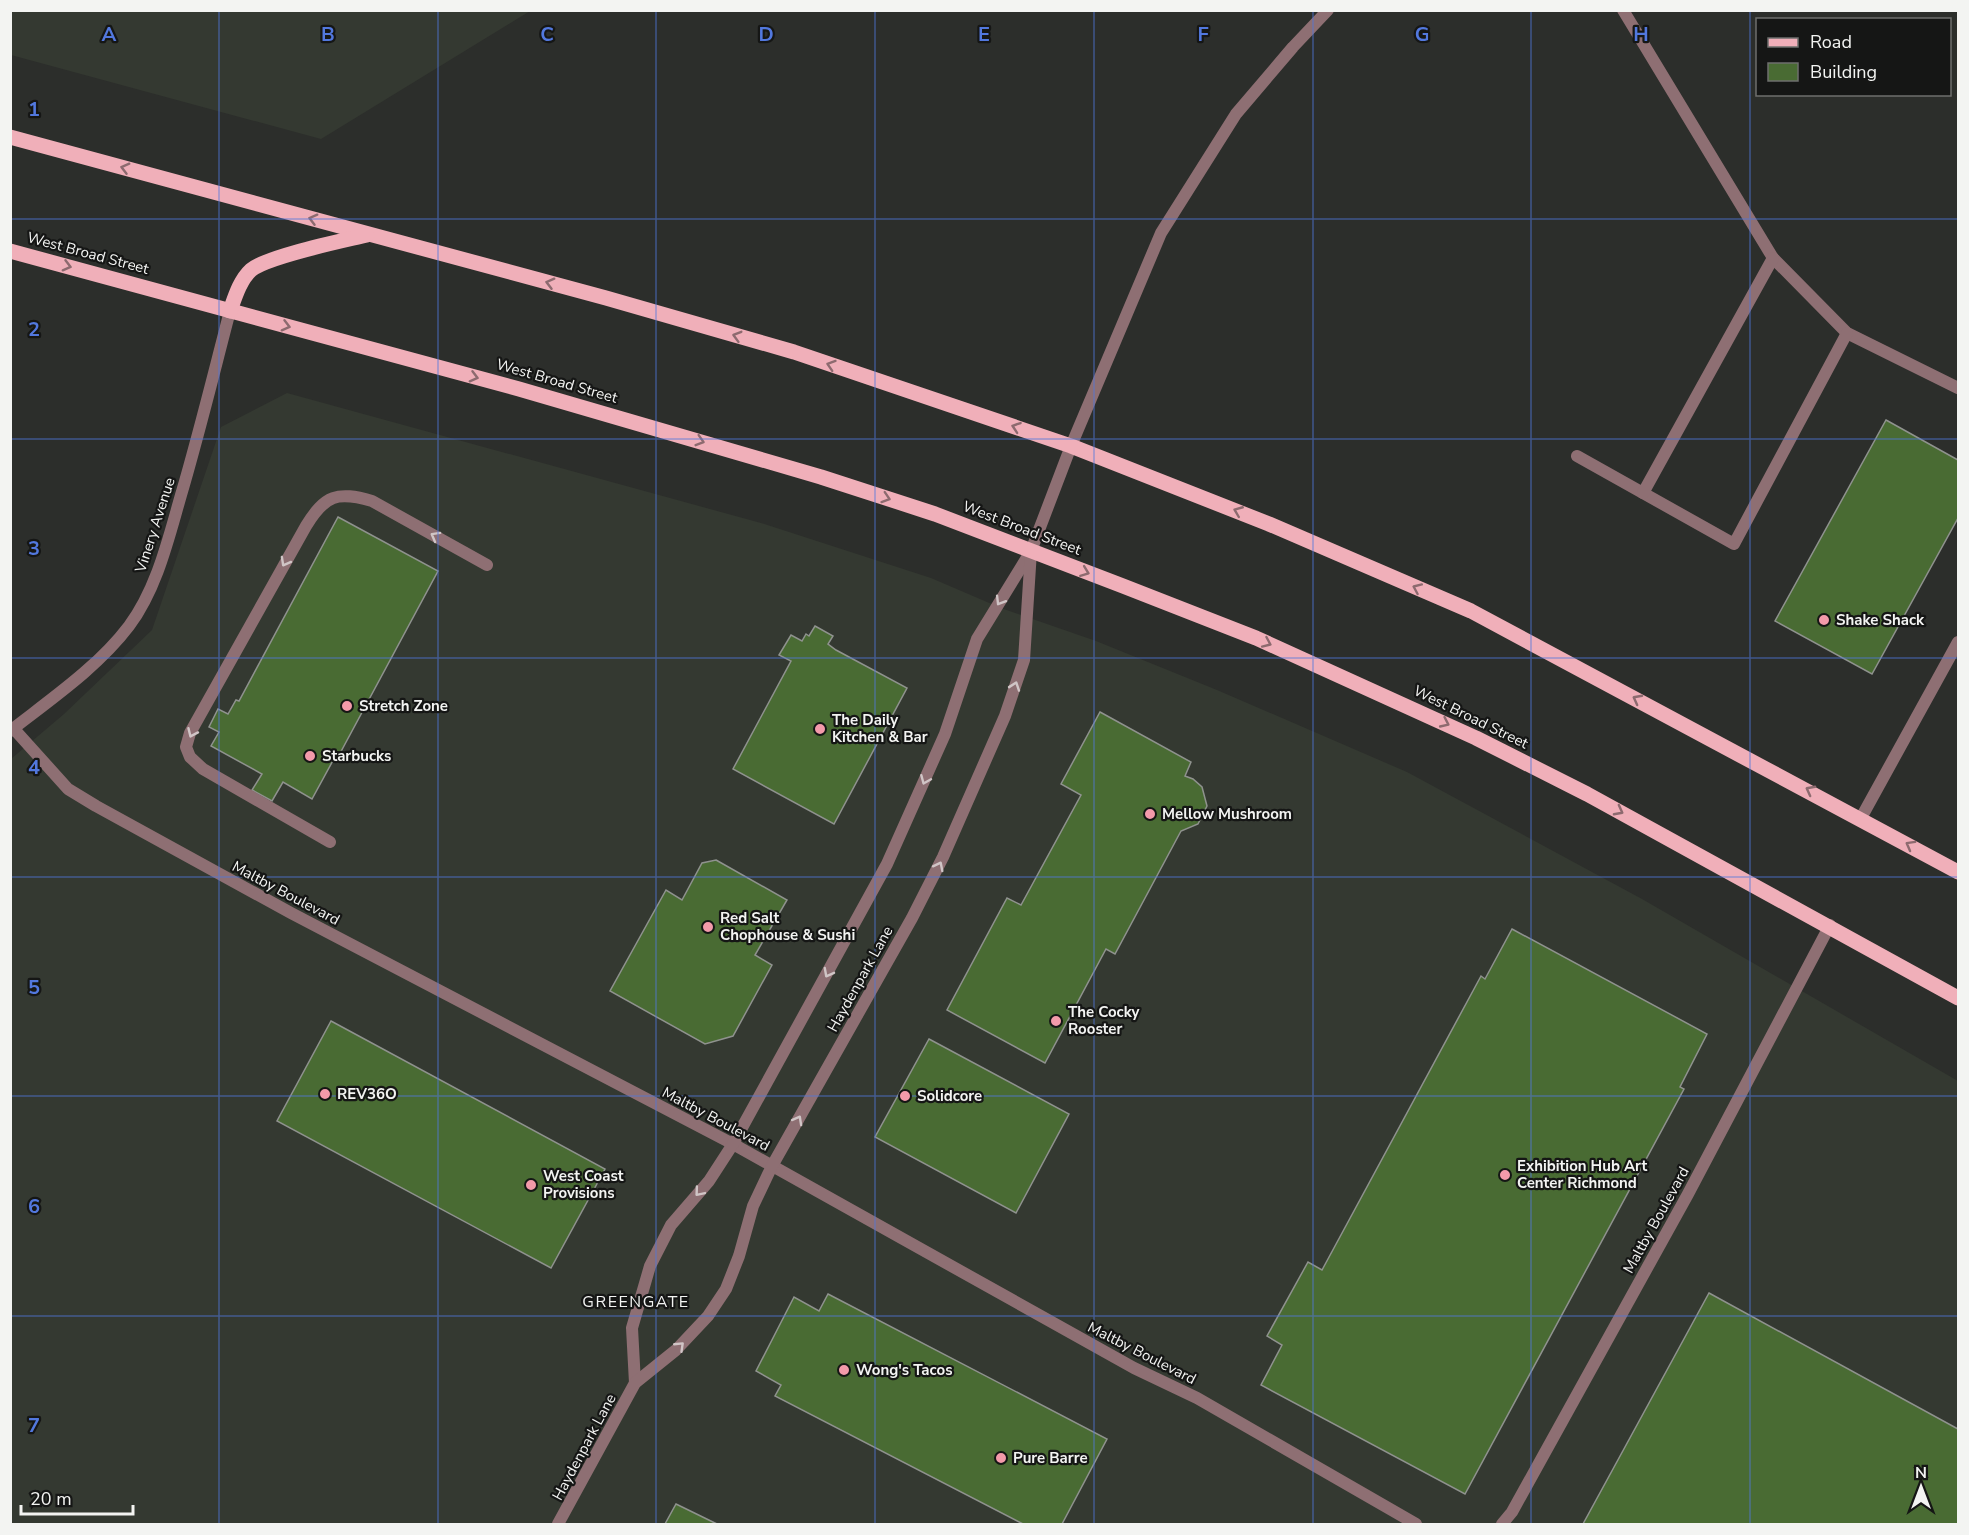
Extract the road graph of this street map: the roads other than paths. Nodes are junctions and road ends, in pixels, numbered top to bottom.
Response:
1 (1328, 10) edge
2 (1623, 10) edge
3 (10, 137) edge
4 (369, 234) junction
5 (10, 251) edge
6 (1773, 258) junction
7 (230, 311) junction
8 (1847, 333) junction
9 (1959, 388) edge
10 (1071, 446) junction
11 (1577, 456) dead end
12 (1643, 494) junction
13 (1031, 551) junction
14 (487, 565) dead end
15 (1959, 642) edge
16 (12, 730) edge
17 (1861, 818) junction
18 (330, 842) dead end
19 (1959, 872) edge
20 (1830, 925) junction
21 (1959, 998) edge
22 (733, 1144) junction
23 (772, 1166) junction
24 (635, 1383) junction
25 (558, 1524) edge
26 (1416, 1524) edge
27 (1502, 1524) edge

1 - 10 street, Haydenpark Lane
2 - 6 street
4 -> 3 main road
4 - 7 main road
10 -> 4 main road
5 -> 7 main road, West Broad Street
6 - 8 street
6 - 12 street
7 -> 13 main road, West Broad Street
7 - 16 street, Vinery Avenue
8 - 9 street
8 - 12 street
10 - 13 street, Haydenpark Lane
17 -> 10 main road
11 - 12 street
13 -> 20 main road, West Broad Street
13 -> 22 street, Haydenpark Lane
23 -> 13 street, Haydenpark Lane
14 -> 18 street
15 - 17 street
16 - 22 street, Maltby Boulevard
19 -> 17 main road
20 - 21 main road, West Broad Street
20 - 27 street, Maltby Boulevard
22 - 23 street, Maltby Boulevard
22 -> 24 street, Haydenpark Lane
24 -> 23 street, Haydenpark Lane
23 - 26 street, Maltby Boulevard
24 - 25 street, Haydenpark Lane

